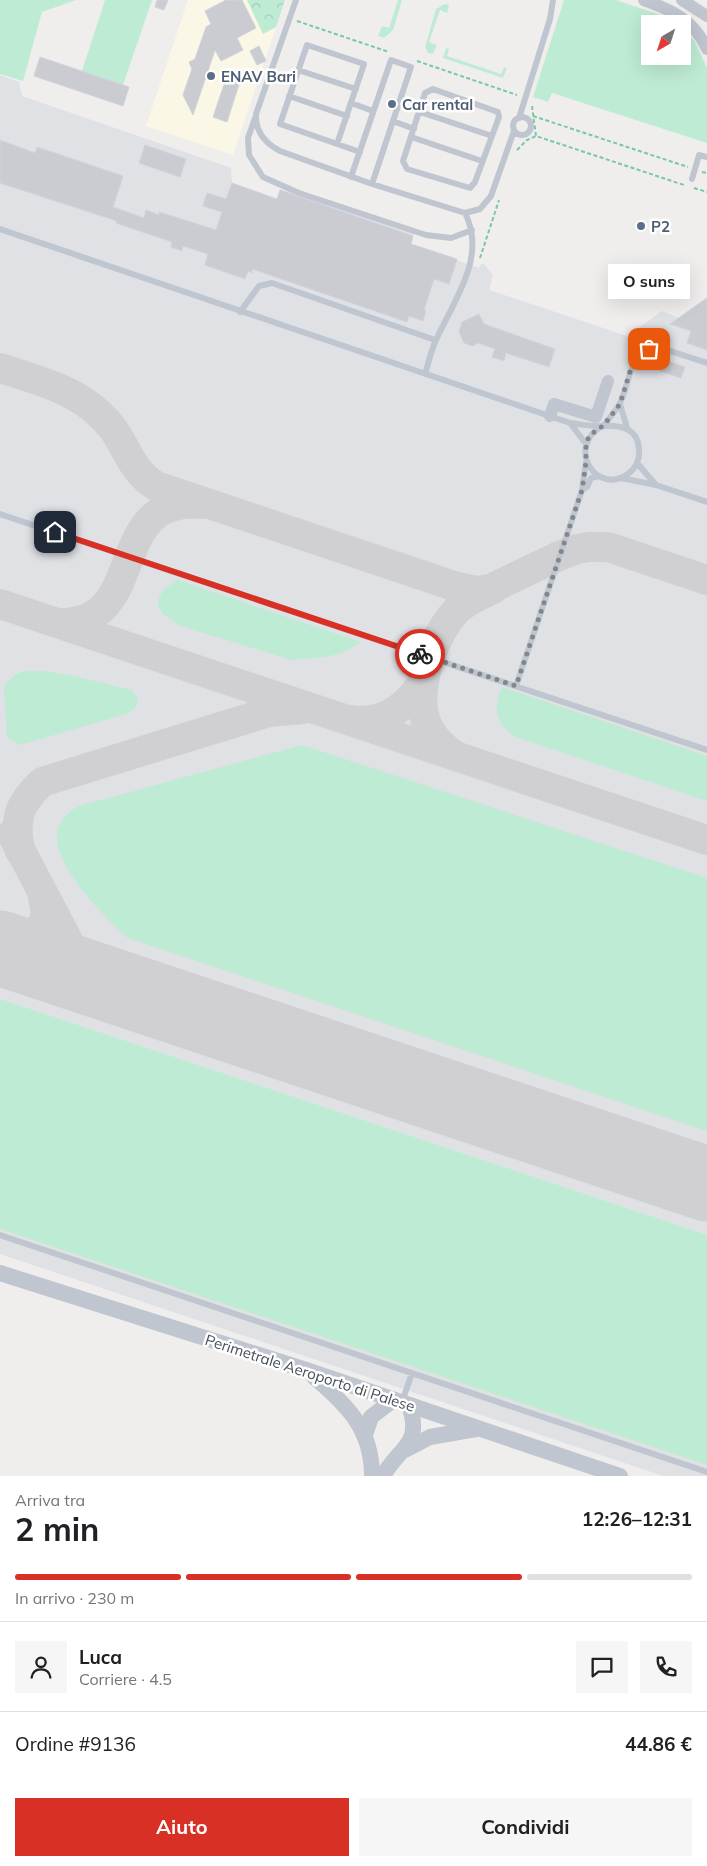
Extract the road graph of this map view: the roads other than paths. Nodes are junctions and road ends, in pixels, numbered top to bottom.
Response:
1 (296, 0) edge
2 (553, 0) edge
3 (682, 0) edge
4 (649, 2) edge
5 (707, 16) edge
6 (707, 49) edge
7 (298, 70) junction
8 (356, 89) junction
9 (289, 96) junction
10 (351, 103) junction
11 (373, 111) junction
12 (420, 112) junction
13 (256, 114) junction
14 (347, 116) junction
15 (519, 118) junction
16 (393, 122) junction
17 (414, 129) junction
18 (514, 131) junction
19 (492, 136) junction
20 (411, 137) junction
21 (338, 144) junction
22 (360, 152) junction
23 (707, 158) edge
24 (482, 161) junction
25 (351, 177) junction
26 (692, 179) dead end
27 (372, 184) junction
28 (465, 213) junction
29 (0, 229) edge
30 (472, 230) junction
31 (240, 312) junction
32 (436, 340) junction
33 (707, 363) edge
34 (426, 374) junction
35 (608, 382) dead end
36 (620, 404) junction
37 (550, 416) junction
38 (570, 423) junction
39 (603, 426) junction
40 (627, 428) junction
41 (586, 444) junction
42 (586, 462) junction
43 (637, 463) junction
44 (600, 476) junction
45 (620, 478) junction
46 (656, 485) junction
47 (582, 490) junction
48 (707, 502) edge
49 (0, 514) edge
50 (516, 686) junction
51 (707, 750) edge
52 (0, 1235) edge
53 (0, 1273) edge
54 (306, 1370) junction
55 (412, 1373) junction
56 (402, 1402) junction
57 (479, 1428) junction
58 (365, 1435) junction
59 (405, 1450) junction
60 (707, 1472) edge
61 (372, 1476) edge
62 (383, 1476) edge
63 (620, 1476) edge

1 - 13 lane
2 - 15 lane
3 - 5 street
4 - 6 street
7 - 8 lane
7 - 8 lane
7 - 9 lane
8 - 10 lane
9 - 14 lane
9 - 21 lane
10 - 11 lane
10 - 14 lane
11 - 16 lane
11 - 22 lane
12 - 17 lane
12 - 19 lane
12 - 19 lane
13 - 25 lane
13 - 30 lane
14 - 21 lane
15 - 18 lane
15 - 18 lane
16 - 17 lane
16 - 27 lane
17 - 20 lane
18 - 28 lane
19 - 24 lane
20 - 24 lane
20 - 24 lane
21 - 22 lane
22 - 25 lane
23 - 26 lane
25 - 27 lane
27 - 28 lane
28 - 30 lane
29 - 31 lane
30 - 32 lane
31 - 32 lane
31 - 34 lane
32 - 34 lane
33 - 36 lane
34 - 37 lane
35 - 37 street
36 - 39 lane
36 - 40 lane
37 - 38 lane
38 - 39 lane
38 - 41 lane
39 - 40 lane
39 - 41 lane
40 - 43 lane
41 - 42 lane
42 - 44 lane
42 - 47 lane
43 - 45 lane
43 - 46 lane
44 - 45 lane
44 - 47 lane
45 - 46 lane
46 - 48 lane
47 - 50 lane
49 - 50 lane
50 - 51 lane
52 - 55 lane
53 - 54 street, Perimetrale Aeroporto di Palese
54 - 56 street, Perimetrale Aeroporto di Palese
54 - 58 street
55 - 56 lane
55 - 60 lane
56 - 57 street, Perimetrale Aeroporto di Palese
56 - 58 street
56 - 59 street
57 - 59 street
57 - 63 street, Perimetrale Aeroporto di Palese
58 - 61 street
59 - 62 street

